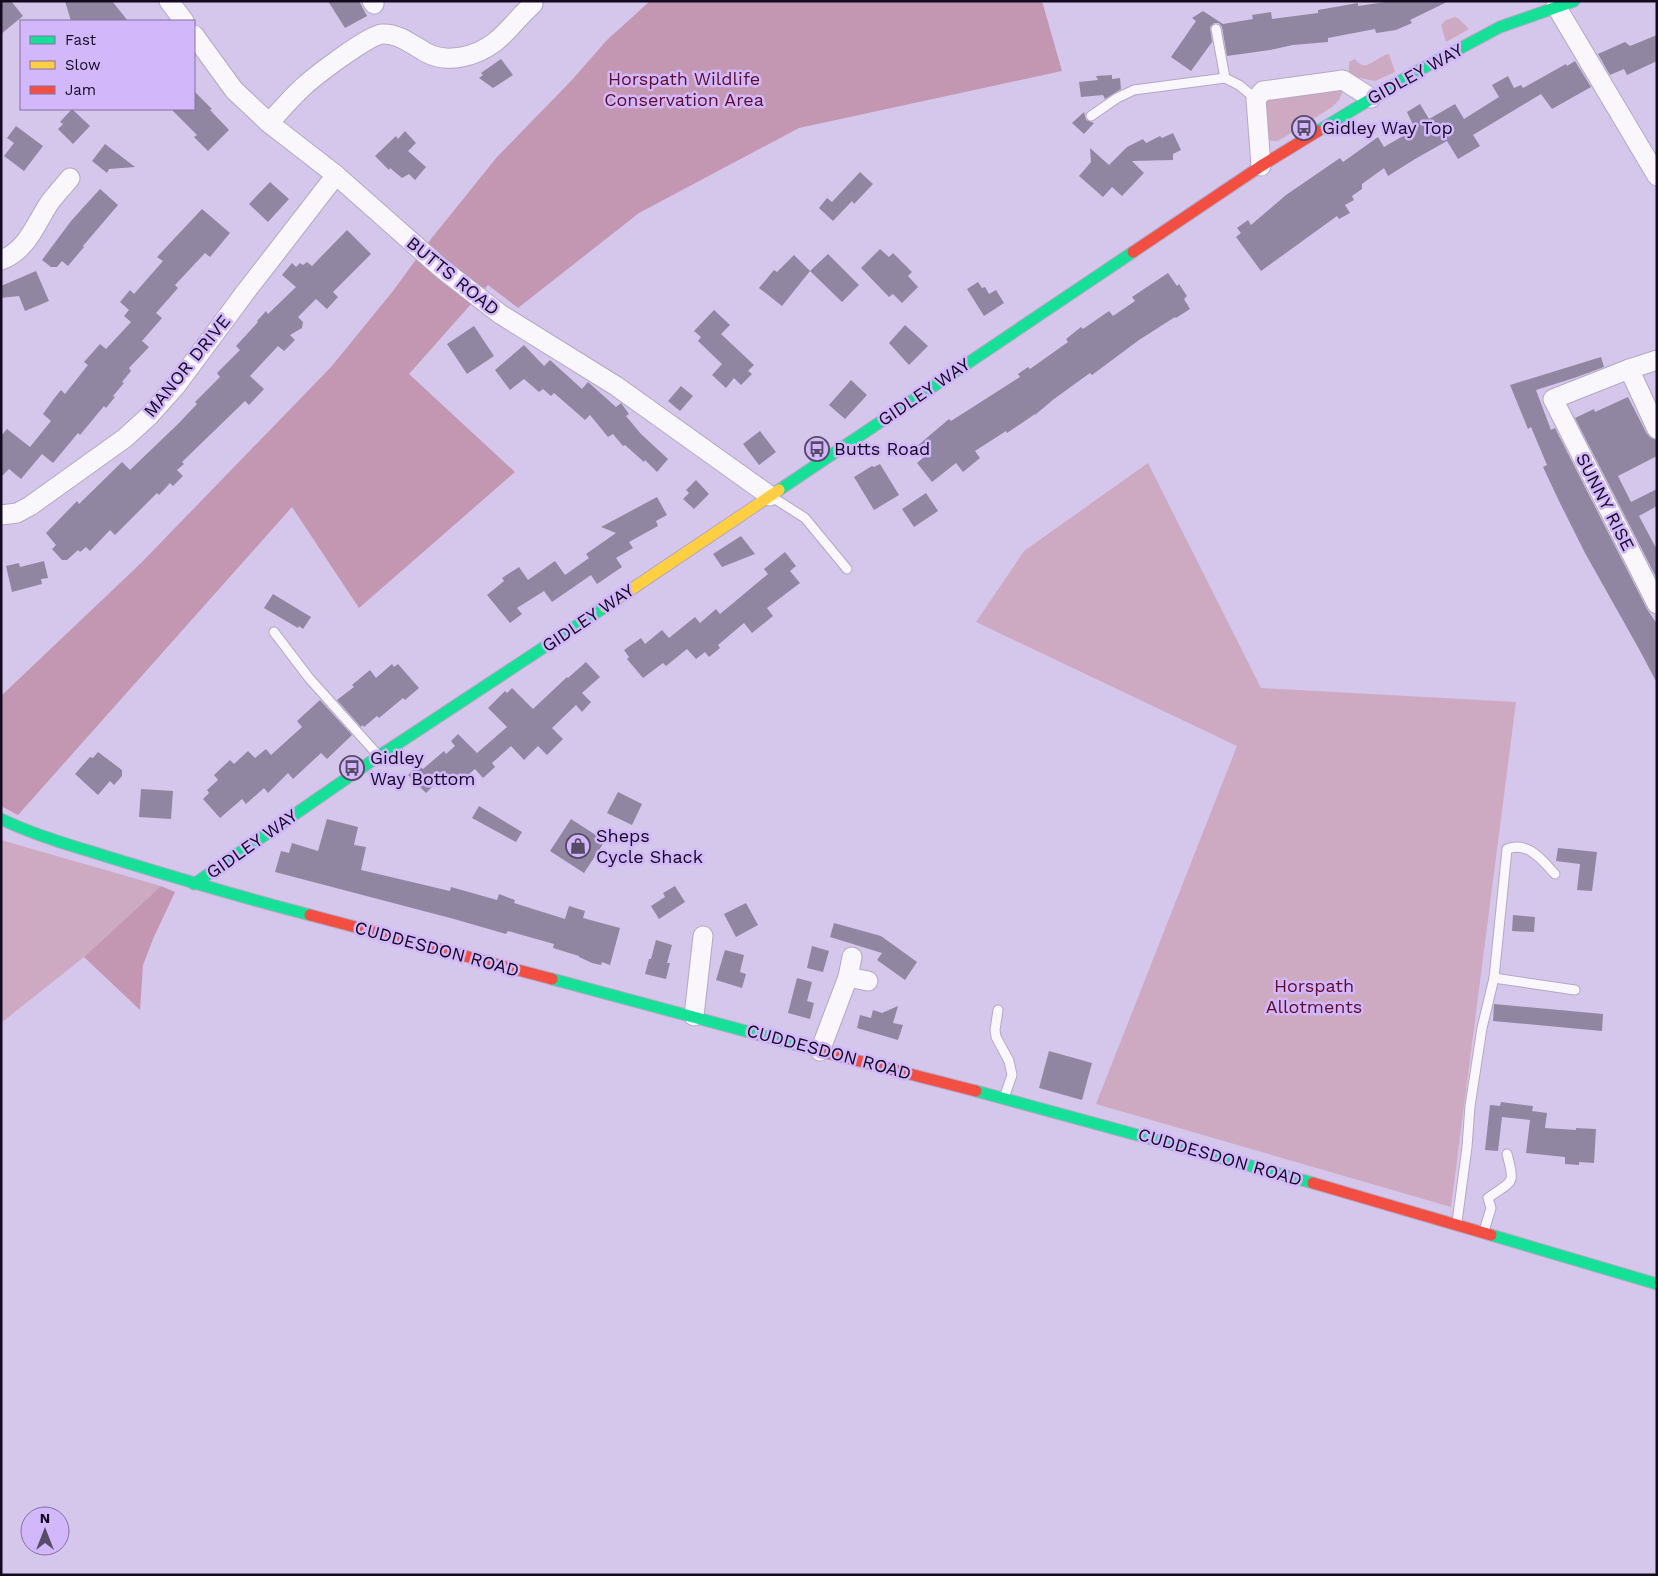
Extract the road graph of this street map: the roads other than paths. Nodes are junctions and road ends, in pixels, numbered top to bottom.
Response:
1 (169, 1) edge
2 (533, 4) dead end
3 (1565, 4) edge
4 (183, 20) edge
5 (1216, 29) dead end
6 (195, 36) edge
7 (1225, 78) junction
8 (1371, 98) junction
9 (1256, 99) junction
10 (1091, 116) dead end
11 (268, 123) junction
12 (1261, 166) junction
13 (336, 175) junction
14 (1657, 176) edge
15 (70, 178) dead end
16 (1, 260) edge
17 (1657, 360) edge
18 (1629, 369) junction
19 (1657, 429) edge
20 (770, 496) junction
21 (1, 515) edge
22 (847, 569) dead end
23 (1657, 604) edge
24 (274, 632) dead end
25 (379, 756) junction
26 (1, 819) edge
27 (1555, 874) dead end
28 (194, 884) junction
29 (704, 936) dead end
30 (852, 957) dead end
31 (848, 977) junction
32 (1494, 978) junction
33 (868, 982) dead end
34 (1575, 990) dead end
35 (998, 1010) dead end
36 (694, 1016) junction
37 (820, 1051) junction
38 (1004, 1098) junction
39 (1507, 1154) dead end
40 (1456, 1225) junction
41 (1483, 1233) junction
42 (1657, 1284) edge

1 - 4 street
2 - 11 street
3 - 8 street, GIDLEY WAY
3 - 14 street
5 - 7 lane
6 - 11 street, BUTTS ROAD
7 - 9 lane
7 - 10 lane
8 - 9 street
8 - 12 street, GIDLEY WAY
9 - 12 street
11 - 13 street, BUTTS ROAD
12 - 20 street, GIDLEY WAY
13 - 20 street, BUTTS ROAD
13 - 21 street, MANOR DRIVE
15 - 16 street
17 - 18 street
18 - 19 street
18 - 23 street, SUNNY RISE
20 - 22 lane
20 - 25 street, GIDLEY WAY
24 - 25 lane
25 - 28 street, GIDLEY WAY
26 - 28 street, CUDDESDON ROAD
27 - 32 lane
28 - 36 street, CUDDESDON ROAD
29 - 36 street
30 - 31 street
31 - 33 street
31 - 37 street
32 - 34 lane
32 - 40 lane
35 - 38 lane
36 - 37 street, CUDDESDON ROAD
37 - 38 street, CUDDESDON ROAD
38 - 40 street, CUDDESDON ROAD
39 - 41 lane
40 - 41 street, CUDDESDON ROAD
41 - 42 street, CUDDESDON ROAD

